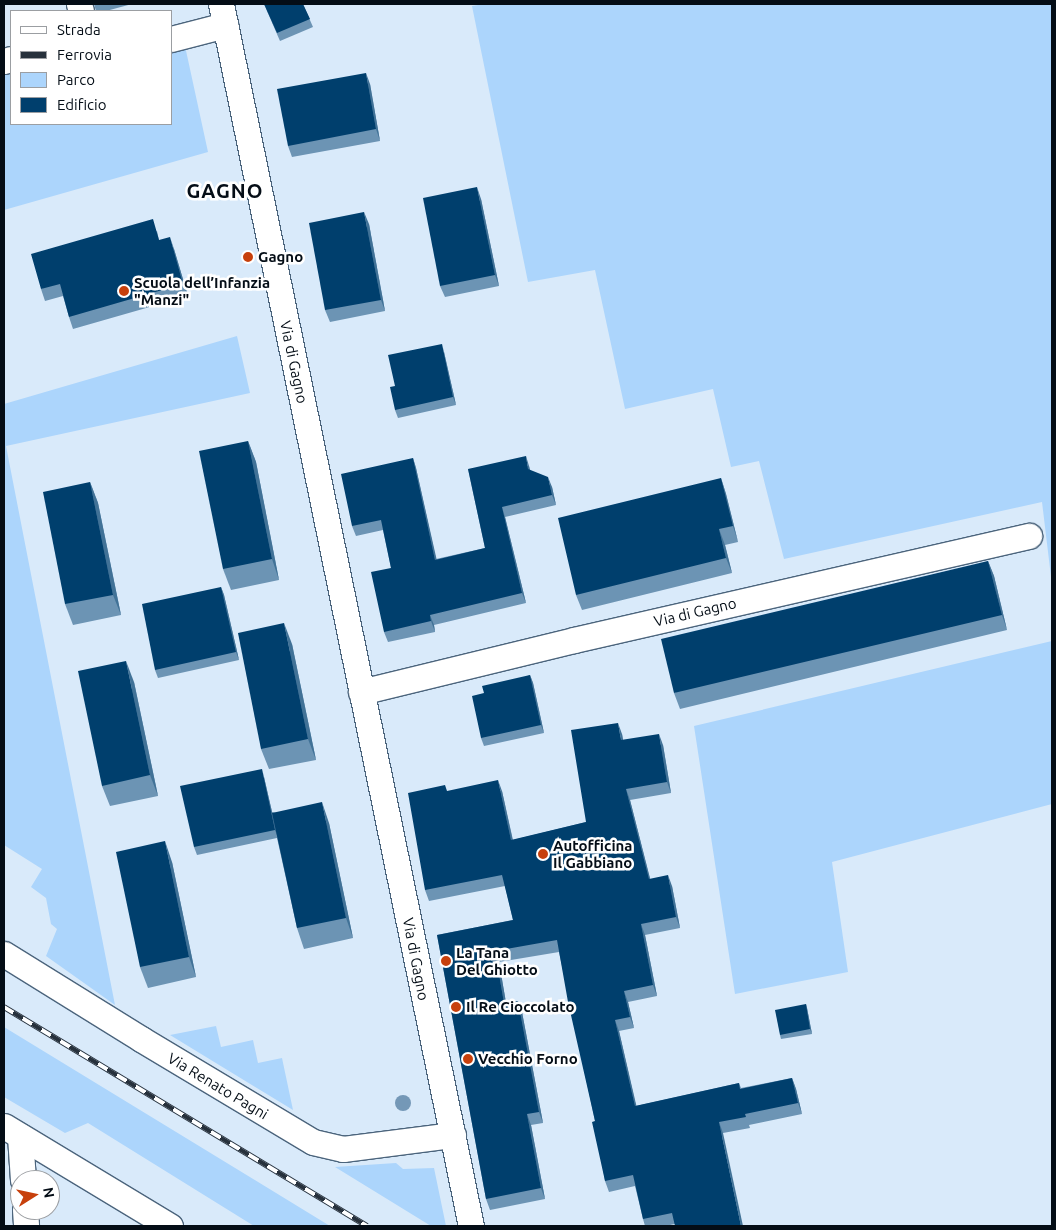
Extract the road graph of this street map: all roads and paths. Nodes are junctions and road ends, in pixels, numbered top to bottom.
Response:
1 (223, 14) edge
2 (172, 39) edge
3 (1029, 536) dead end
4 (361, 692) junction
5 (4, 954) edge
6 (12, 1131) edge
7 (453, 1134) junction
8 (21, 1170) edge
9 (170, 1226) edge
10 (471, 1226) edge

1 - 2 street
1 - 4 street, Via di Gagno
3 - 4 street, Via di Gagno
4 - 7 street, Via di Gagno
5 - 7 street, Via Renato Pagni
6 - 8 street
6 - 9 street
7 - 10 street, Via di Gagno

